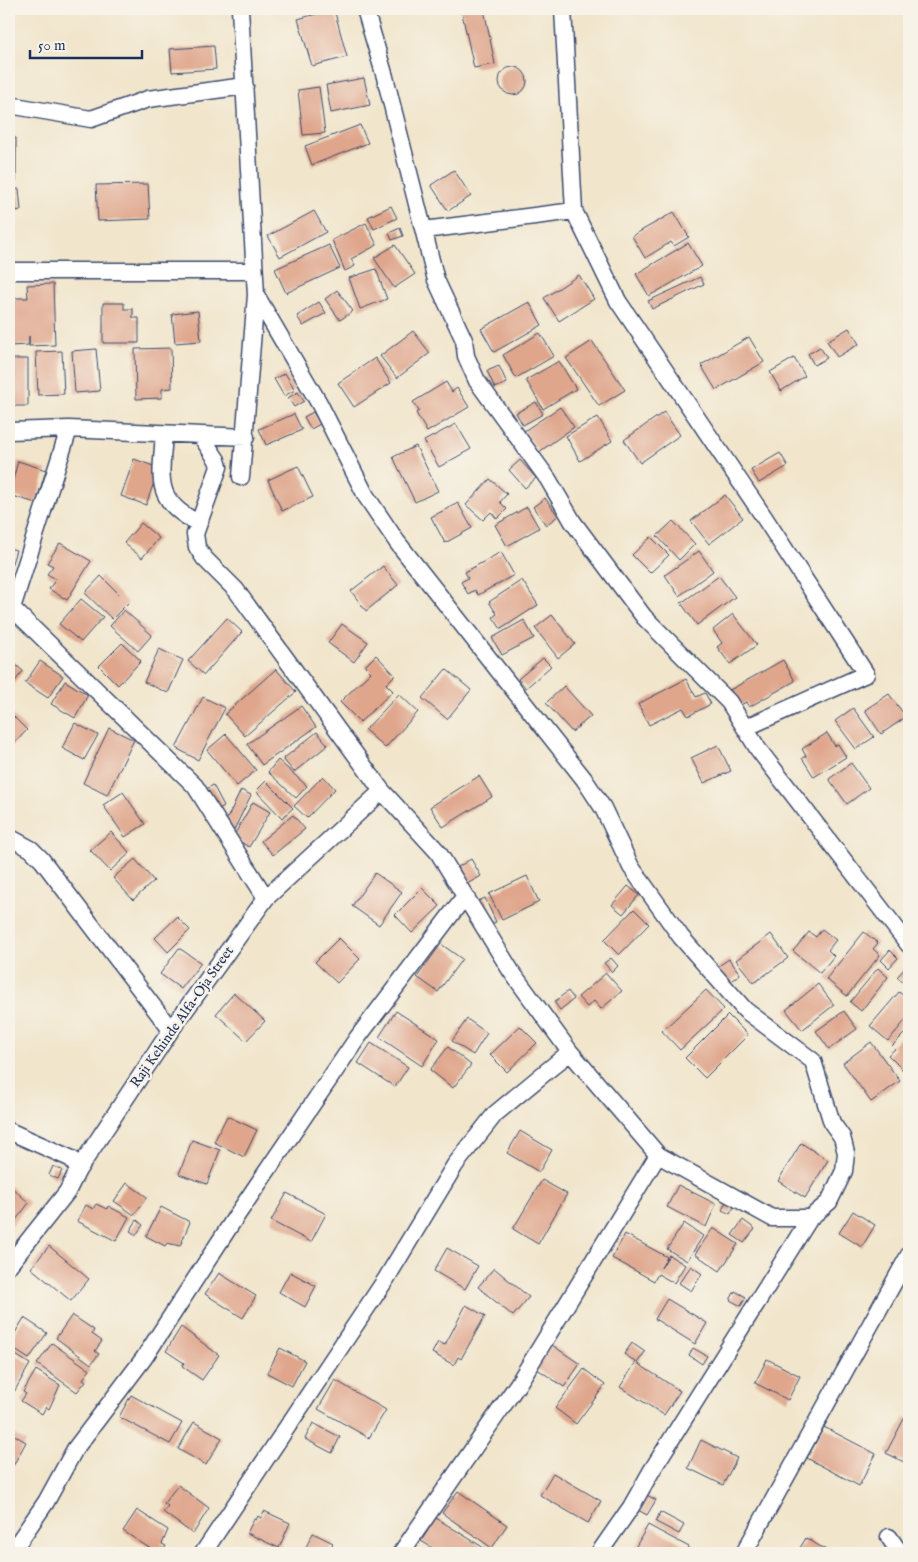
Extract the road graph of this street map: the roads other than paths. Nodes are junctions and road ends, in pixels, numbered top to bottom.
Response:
1 (240, 9) edge
2 (365, 9) edge
3 (562, 9) edge
4 (245, 86) junction
5 (9, 105) edge
6 (574, 211) junction
7 (424, 230) junction
8 (9, 271) edge
9 (254, 271) junction
10 (256, 295) junction
11 (69, 429) junction
12 (9, 431) edge
13 (164, 434) junction
14 (201, 436) junction
15 (246, 437) junction
16 (241, 477) dead end
17 (198, 523) junction
18 (745, 728) junction
19 (382, 791) junction
20 (9, 837) edge
21 (465, 896) junction
22 (266, 898) junction
23 (909, 945) edge
24 (171, 1030) junction
25 (570, 1052) junction
26 (9, 1131) edge
27 (658, 1155) junction
28 (78, 1170) junction
29 (810, 1218) junction
30 (909, 1255) edge
31 (9, 1265) edge
32 (889, 1537) dead end
33 (11, 1553) edge
34 (204, 1553) edge
35 (401, 1553) edge
36 (599, 1553) edge
37 (744, 1553) edge
38 (900, 1553) edge

1 - 4 street
2 - 7 street
3 - 6 street
4 - 5 street
4 - 9 street
6 - 7 street
6 - 18 street
7 - 18 street
8 - 9 street
9 - 10 street
10 - 15 street
10 - 29 street
11 - 12 street
11 - 13 street
11 - 22 street
13 - 14 street
13 - 17 street
14 - 15 street
14 - 17 street
15 - 16 street
17 - 19 street
18 - 23 street
19 - 21 street
19 - 22 street, Raji Kehinde Alfa-Oja Street
20 - 24 street
21 - 25 street
21 - 33 street
22 - 24 street, Raji Kehinde Alfa-Oja Street
24 - 28 street, Raji Kehinde Alfa-Oja Street
25 - 27 street
25 - 34 street
26 - 28 street
27 - 29 street
27 - 35 street
28 - 31 street, Raji Kehinde Alfa-Oja Street
29 - 36 street
30 - 37 street
32 - 38 street

